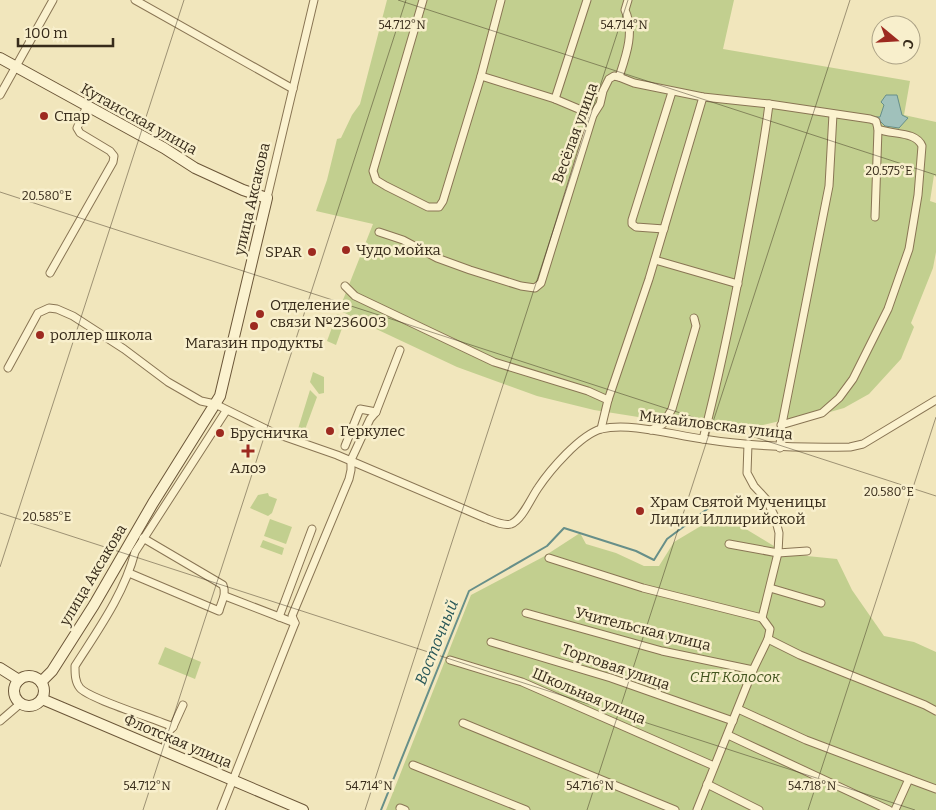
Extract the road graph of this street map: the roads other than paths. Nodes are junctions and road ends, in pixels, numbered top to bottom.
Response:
1 (53, 0) edge
2 (135, 0) edge
3 (314, 0) edge
4 (423, 0) edge
5 (501, 0) edge
6 (586, 0) edge
7 (628, 0) edge
8 (0, 58) edge
9 (16, 67) junction
10 (481, 76) junction
11 (620, 77) junction
12 (293, 89) junction
13 (672, 92) junction
14 (0, 95) edge
15 (703, 97) junction
16 (555, 99) junction
17 (769, 104) junction
18 (87, 106) junction
19 (833, 114) junction
20 (593, 115) junction
21 (878, 129) junction
22 (267, 198) junction
23 (875, 217) dead end
24 (664, 229) junction
25 (379, 232) dead end
26 (655, 260) junction
27 (50, 273) dead end
28 (738, 284) junction
29 (345, 286) dead end
30 (694, 318) dead end
31 (400, 350) dead end
32 (8, 368) dead end
33 (608, 400) junction
34 (936, 400) edge
35 (215, 404) junction
36 (226, 411) junction
37 (376, 412) junction
38 (782, 425) junction
39 (601, 429) junction
40 (651, 430) junction
41 (703, 439) junction
42 (748, 444) junction
43 (346, 446) dead end
44 (780, 448) junction
45 (351, 460) junction
46 (312, 529) dead end
47 (144, 538) junction
48 (728, 544) dead end
49 (807, 551) dead end
50 (778, 553) junction
51 (549, 558) dead end
52 (129, 573) junction
53 (770, 588) junction
54 (225, 596) junction
55 (821, 603) dead end
56 (526, 612) dead end
57 (279, 617) junction
58 (762, 618) junction
59 (295, 623) junction
60 (768, 639) junction
61 (491, 642) dead end
62 (450, 660) dead end
63 (0, 668) edge
64 (753, 670) junction
65 (19, 680) junction
66 (41, 682) junction
67 (42, 699) junction
68 (20, 703) junction
69 (183, 705) dead end
70 (738, 708) junction
71 (936, 711) edge
72 (0, 721) edge
73 (732, 721) junction
74 (463, 723) dead end
75 (173, 727) junction
76 (728, 735) junction
77 (164, 752) junction
78 (413, 765) dead end
79 (714, 766) junction
80 (909, 779) junction
81 (232, 781) junction
82 (707, 784) junction
83 (936, 789) edge
84 (221, 810) edge
85 (303, 810) edge
86 (526, 810) edge
87 (675, 810) edge
88 (697, 810) edge
89 (759, 810) edge
90 (889, 810) edge
91 (895, 810) edge

1 - 9 street
2 - 12 street
3 - 12 street, улица Аксакова
4 - 10 street
5 - 10 street
6 - 16 street
7 - 11 street, Весёлая улица
8 - 9 street, Кутаисская улица
9 - 14 street
9 - 18 street, Кутаисская улица
10 - 16 street
11 - 13 street
11 - 20 street, Весёлая улица
12 - 22 street, улица Аксакова
13 - 15 street
13 - 24 street
15 - 17 street
15 - 24 street
16 - 20 street
17 - 19 street
17 - 28 street
18 - 22 street, Кутаисская улица
18 - 27 street
19 - 21 street
19 - 38 street
20 - 25 street, Весёлая улица
21 - 23 street
21 - 38 street
22 - 35 street, улица Аксакова
24 - 26 street
26 - 28 street
26 - 33 street
28 - 41 street
29 - 33 street
30 - 40 street
31 - 37 street
32 - 35 street
33 - 39 street
34 - 44 street, Михайловская улица
35 - 36 street
35 - 66 street, улица Аксакова
36 - 45 street
36 - 47 street
37 - 43 street
37 - 45 street
38 - 44 street
39 - 40 street, Михайловская улица
39 - 45 street
40 - 41 street, Михайловская улица
41 - 42 street, Михайловская улица
42 - 44 street, Михайловская улица
42 - 50 street
45 - 59 street
46 - 57 street
47 - 52 street
47 - 54 street
48 - 50 street
49 - 50 street
50 - 53 street
51 - 58 street
52 - 54 street
52 - 75 street
53 - 55 street
53 - 58 street
54 - 57 street
56 - 64 street, Учительская улица
57 - 59 street
58 - 60 street
59 - 81 street
60 - 64 street
60 - 71 street
61 - 73 street, Торговая улица
62 - 79 street, Школьная улица
63 - 65 street
64 - 70 street
65 - 66 street
65 - 68 street
66 - 67 street
67 - 68 street
67 - 77 street, Флотская улица
68 - 72 street
69 - 75 street
70 - 73 street
70 - 80 street
73 - 76 street
74 - 87 street
75 - 77 street
76 - 79 street
76 - 90 street
77 - 81 street, Флотская улица
78 - 86 street
79 - 82 street
80 - 83 street
80 - 91 street
81 - 84 street
81 - 85 street, Флотская улица
82 - 88 street
82 - 89 street

